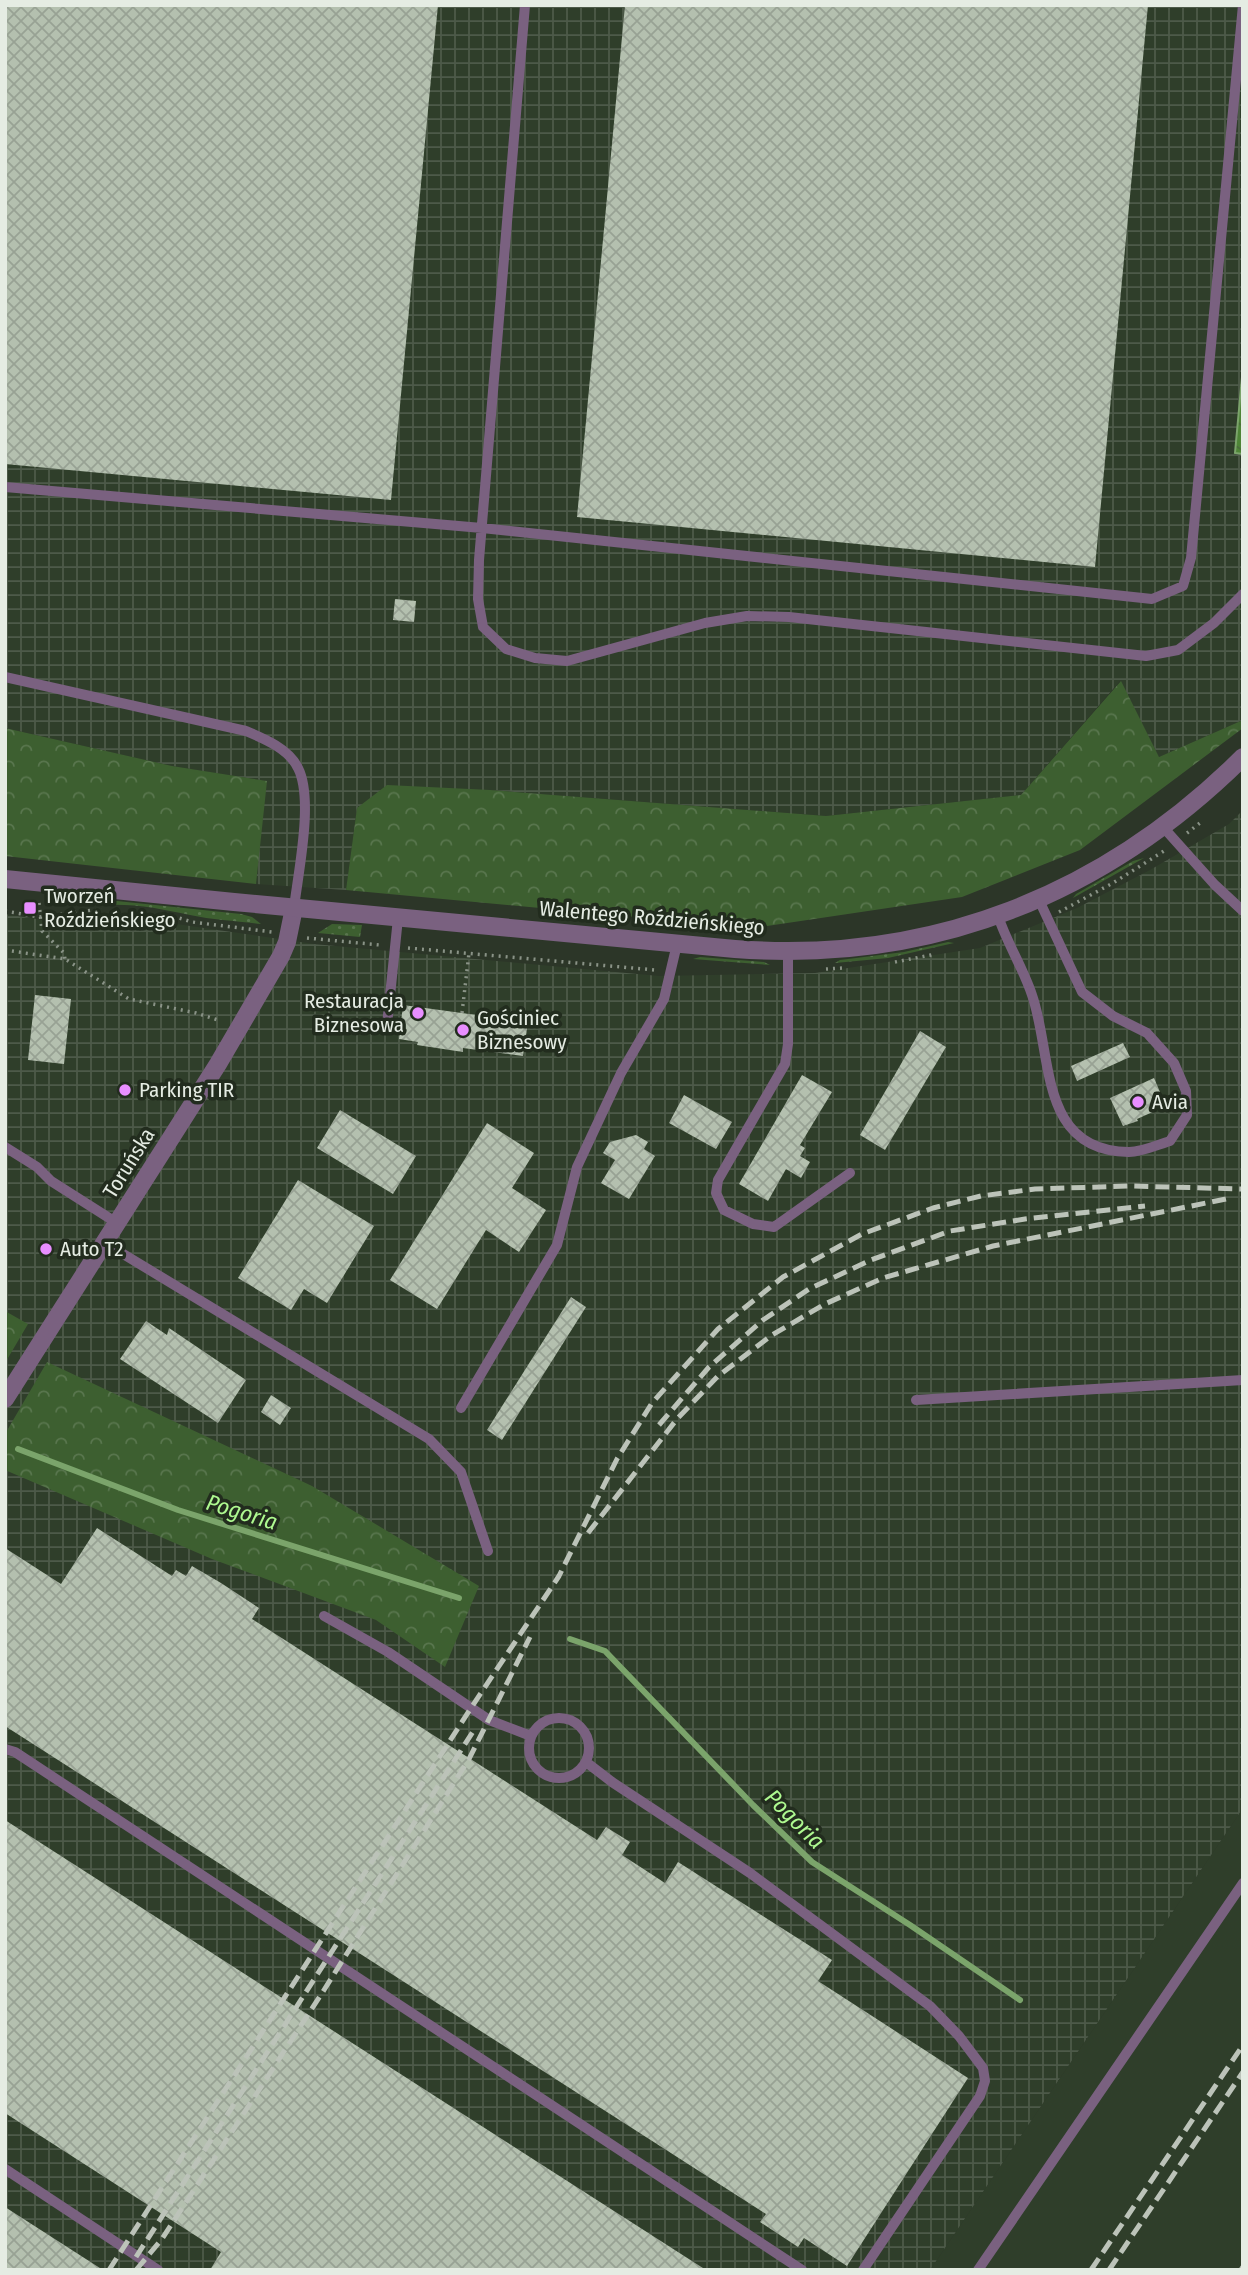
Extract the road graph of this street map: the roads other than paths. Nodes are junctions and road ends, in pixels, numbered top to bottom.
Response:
1 (525, 5) edge
2 (1242, 5) edge
3 (5, 486) edge
4 (482, 528) junction
5 (1243, 594) edge
6 (5, 677) edge
7 (1243, 757) edge
8 (1163, 827) junction
9 (5, 878) edge
10 (1038, 900) junction
11 (294, 908) junction
12 (1243, 911) edge
13 (998, 916) junction
14 (398, 918) junction
15 (677, 944) junction
16 (788, 951) junction
17 (387, 1025) dead end
18 (5, 1147) edge
19 (850, 1173) dead end
20 (117, 1223) junction
21 (105, 1243) junction
22 (1243, 1380) edge
23 (5, 1399) edge
24 (916, 1400) dead end
25 (461, 1408) dead end
26 (488, 1551) dead end
27 (324, 1616) dead end
28 (531, 1737) junction
29 (5, 1748) edge
30 (586, 1762) junction
31 (1243, 1883) edge
32 (5, 2169) edge
33 (158, 2270) edge
34 (802, 2270) edge
35 (863, 2270) edge
36 (978, 2270) edge

1 - 4 lane
2 - 4 lane
3 - 4 lane
4 - 5 lane
6 - 11 lane
7 - 8 street, Walentego Roździeńskiego
8 - 10 street, Walentego Roździeńskiego
8 - 12 lane
9 - 11 street, Walentego Roździeńskiego
10 - 13 street, Walentego Roździeńskiego
10 - 13 lane
11 - 14 street, Walentego Roździeńskiego
11 - 20 street, Toruńska
13 - 16 street, Walentego Roździeńskiego
14 - 15 street, Walentego Roździeńskiego
14 - 17 lane
15 - 16 street, Walentego Roździeńskiego
15 - 25 lane
16 - 19 lane
18 - 20 lane
20 - 21 street, Toruńska
21 - 23 street, Toruńska
21 - 26 lane
22 - 24 lane
27 - 28 lane
28 - 30 lane
28 - 30 lane
29 - 34 lane
30 - 35 lane
31 - 36 lane
32 - 33 lane

